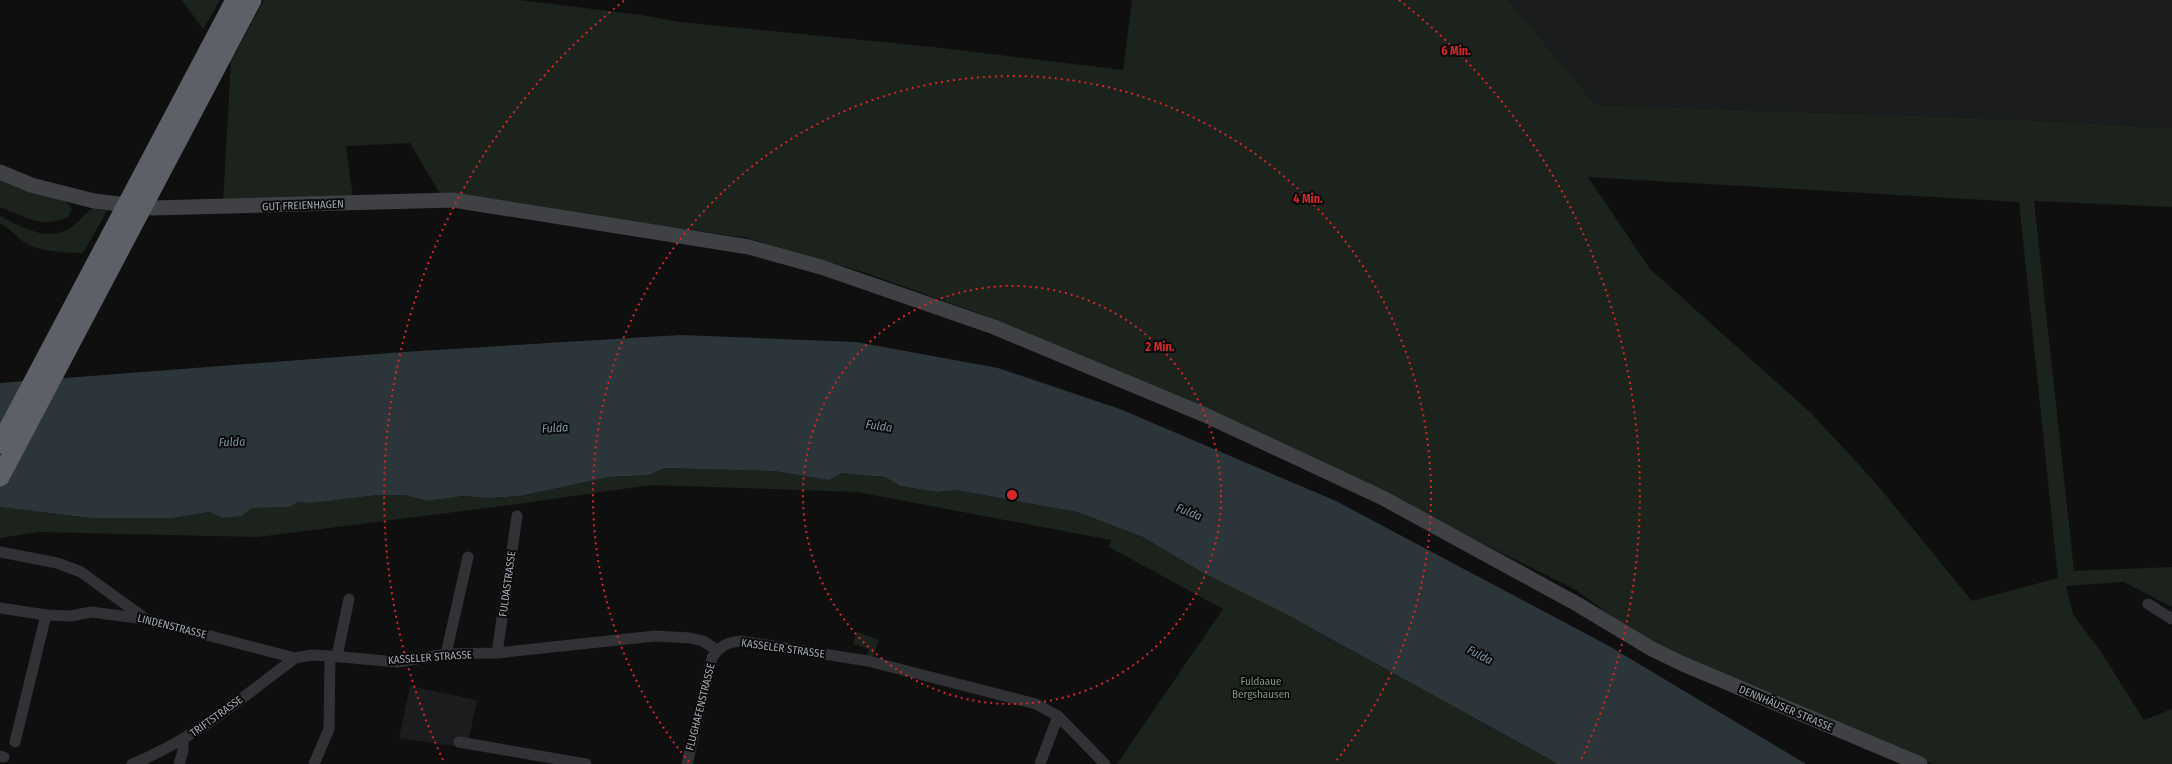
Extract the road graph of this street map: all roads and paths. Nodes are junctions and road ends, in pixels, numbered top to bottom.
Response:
1 (241, 4) edge
2 (0, 172) edge
3 (0, 444) edge
4 (0, 477) edge
5 (517, 516) dead end
6 (0, 552) edge
7 (468, 557) dead end
8 (349, 599) dead end
9 (2148, 604) dead end
10 (0, 608) edge
11 (46, 615) junction
12 (145, 619) junction
13 (2172, 619) edge
14 (1652, 649) joint
15 (717, 650) junction
16 (497, 653) junction
17 (446, 654) junction
18 (334, 656) junction
19 (295, 658) junction
20 (1058, 716) junction
21 (183, 740) junction
22 (14, 742) dead end
23 (459, 742) dead end
24 (132, 764) edge
25 (179, 764) edge
26 (314, 764) edge
27 (586, 764) edge
28 (686, 764) edge
29 (1040, 764) edge
30 (1105, 764) edge
31 (1920, 764) edge

1 - 3 highway
1 - 4 highway
2 - 14 street, GUT FREIENHAGEN
5 - 16 street, FULDASTRASSE
6 - 12 street
7 - 17 street
8 - 18 street
9 - 13 street
10 - 11 street, LINDENSTRASSE
11 - 12 street, LINDENSTRASSE
11 - 22 street
12 - 19 street, LINDENSTRASSE
14 - 31 street, DENNHÄUSER STRASSE
15 - 16 street, KASSELER STRASSE
15 - 20 street, KASSELER STRASSE
15 - 28 street, FLUGHAFENSTRASSE
16 - 17 street, KASSELER STRASSE
17 - 18 street, KASSELER STRASSE
18 - 19 street, KASSELER STRASSE
18 - 26 street
19 - 21 street, TRIFTSTRASSE
20 - 29 street
20 - 30 street, KASSELER STRASSE
21 - 24 street, TRIFTSTRASSE
21 - 25 street
23 - 27 street

